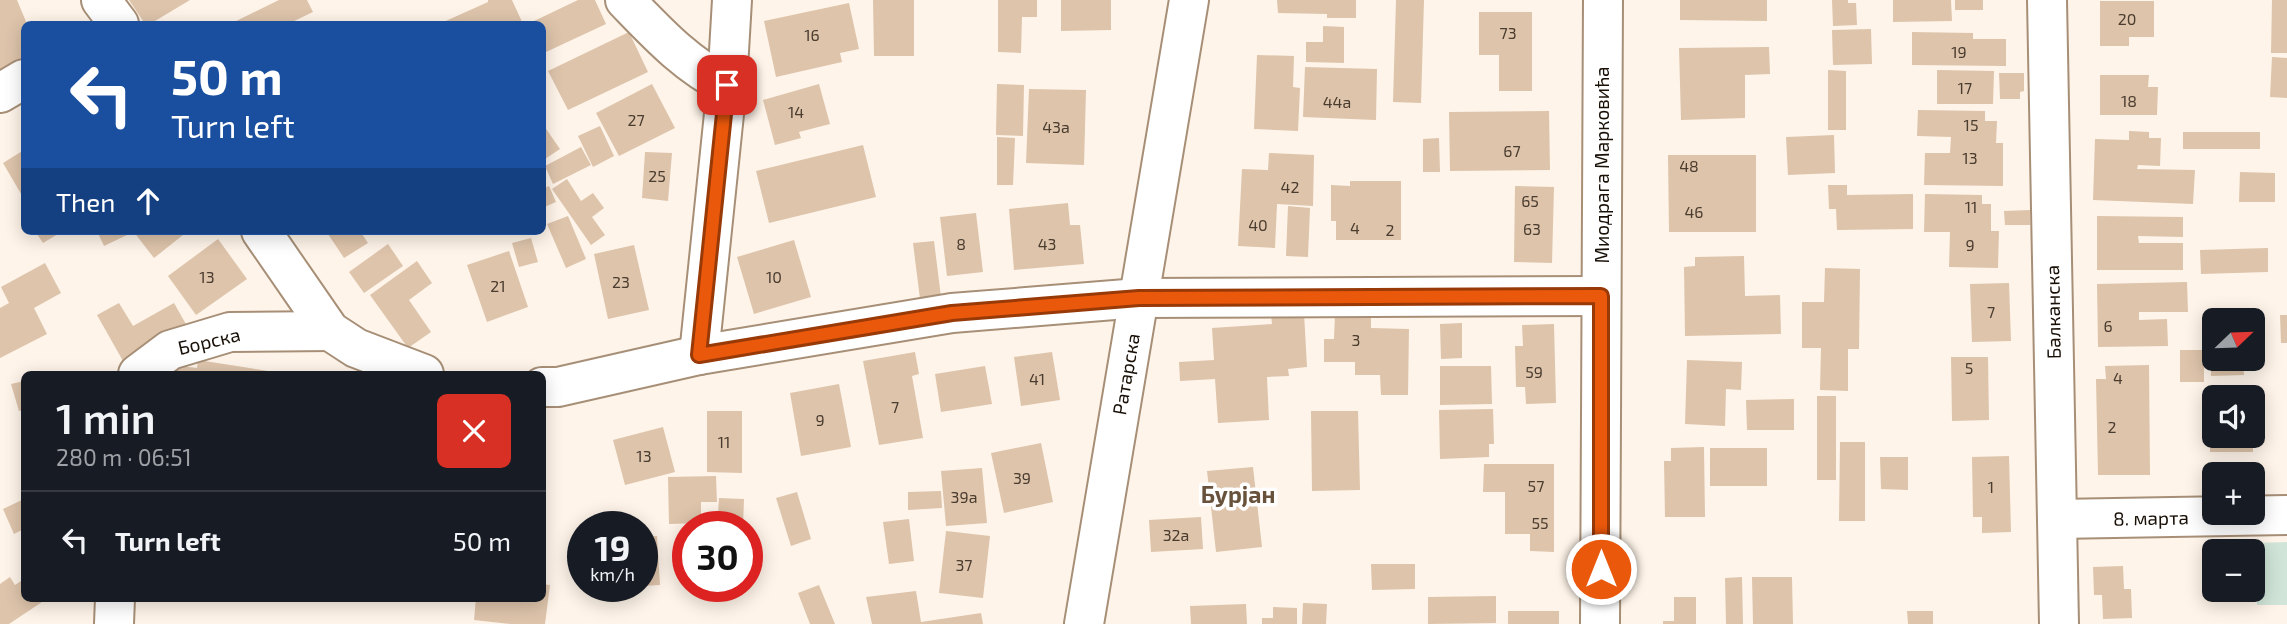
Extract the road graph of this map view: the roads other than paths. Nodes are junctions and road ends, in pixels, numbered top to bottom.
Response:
1 (101, 0) edge
2 (625, 0) edge
3 (732, 0) edge
4 (1189, 0) edge
5 (1603, 0) edge
6 (2048, 0) edge
7 (117, 21) edge
8 (21, 81) edge
9 (727, 85) junction
10 (0, 93) edge
11 (264, 235) edge
12 (1601, 296) junction
13 (1139, 298) junction
14 (330, 331) junction
15 (699, 355) junction
16 (142, 371) edge
17 (416, 371) edge
18 (546, 387) edge
19 (2287, 515) edge
20 (2057, 519) junction
21 (115, 602) edge
22 (114, 624) edge
23 (1084, 624) edge
24 (1600, 624) edge
25 (2059, 624) edge

1 - 7 street
2 - 9 street
3 - 9 street
4 - 13 street, Ратарска
5 - 12 street, Миодрага Марковића
6 - 20 street, Балканска
8 - 10 street
9 - 15 street
11 - 14 street
12 - 13 street
12 - 24 street, Миодрага Марковића
13 - 15 street
13 - 23 street, Ратарска
14 - 16 street, Борска
14 - 17 street
15 - 18 street
19 - 20 street, 8. марта
20 - 25 street, Балканска
21 - 22 street

